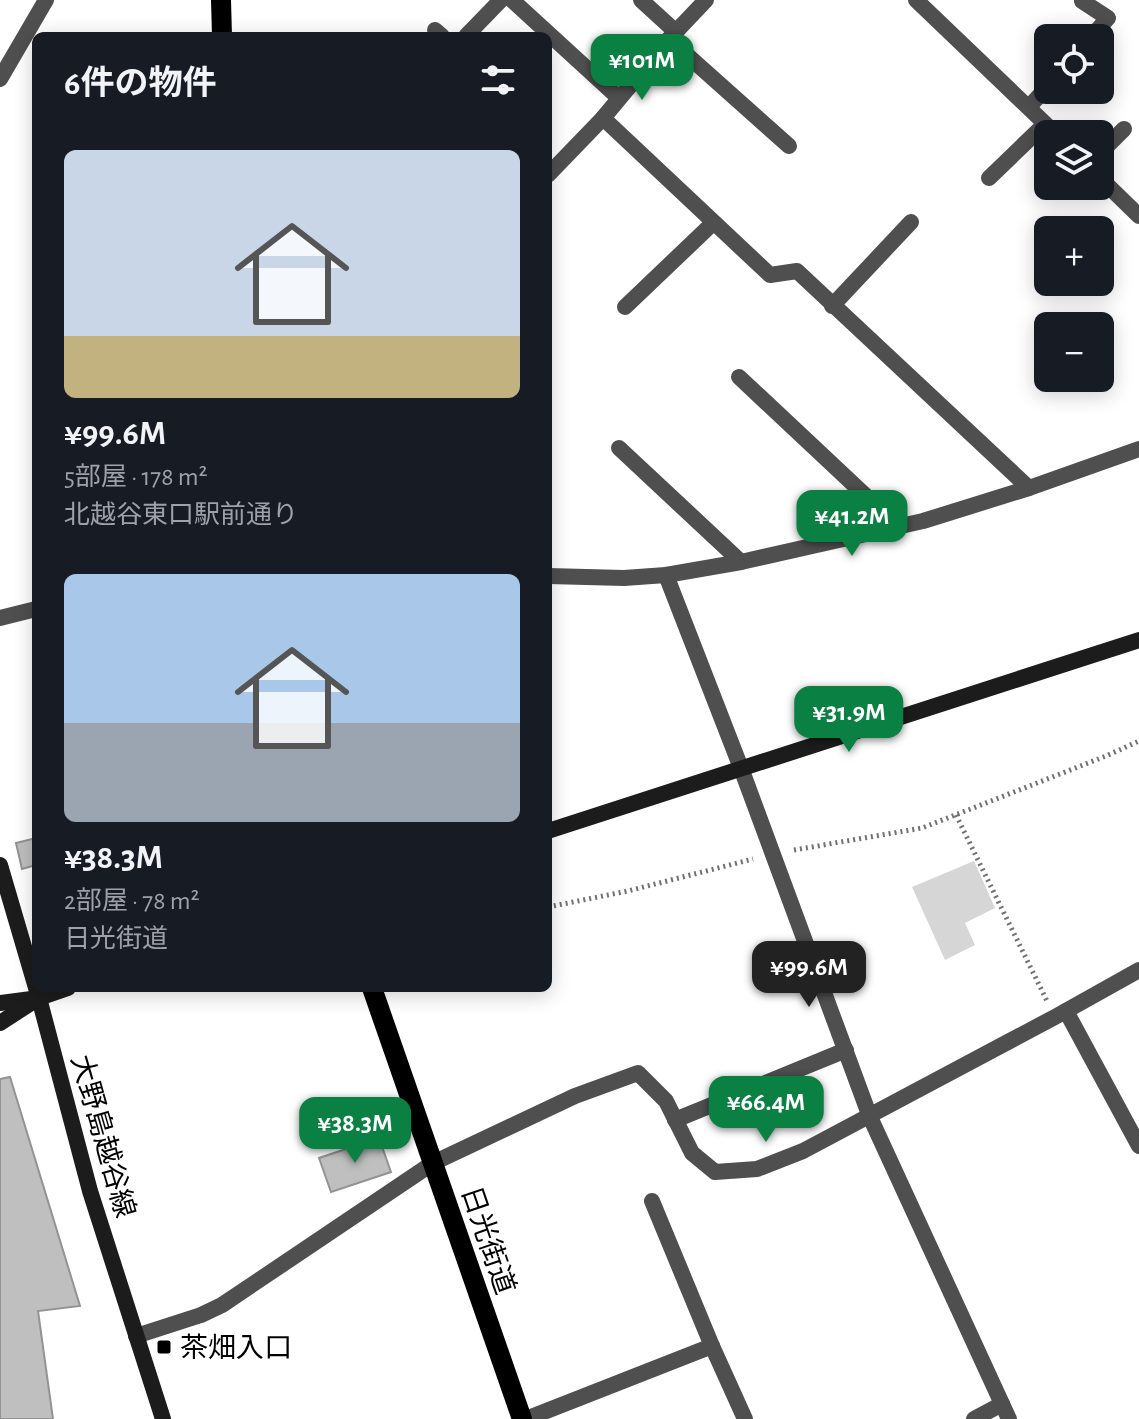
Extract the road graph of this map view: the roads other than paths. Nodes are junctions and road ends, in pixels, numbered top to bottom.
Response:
1 (46, 0) edge
2 (221, 0) edge
3 (501, 0) edge
4 (512, 0) edge
5 (641, 0) edge
6 (706, 0) edge
7 (916, 0) edge
8 (1082, 1) edge
9 (1103, 24) edge
10 (222, 32) edge
11 (470, 32) edge
12 (547, 32) edge
13 (673, 36) junction
14 (552, 37) edge
15 (0, 79) edge
16 (619, 98) junction
17 (1034, 101) edge
18 (1029, 107) junction
19 (603, 118) junction
20 (1041, 120) edge
21 (1124, 129) dead end
22 (1114, 139) edge
23 (1034, 142) edge
24 (789, 146) dead end
25 (552, 171) edge
26 (989, 178) dead end
27 (1114, 192) edge
28 (1139, 216) edge
29 (911, 222) dead end
30 (713, 223) junction
31 (832, 306) junction
32 (625, 307) dead end
33 (739, 377) dead end
34 (619, 448) dead end
35 (1139, 449) edge
36 (1029, 488) junction
37 (899, 527) junction
38 (741, 562) junction
39 (666, 575) junction
40 (552, 576) edge
41 (32, 610) edge
42 (0, 618) edge
43 (1139, 640) edge
44 (741, 768) junction
45 (552, 830) edge
46 (0, 865) edge
47 (1139, 970) edge
48 (32, 974) edge
49 (37, 992) edge
50 (56, 992) edge
51 (373, 992) edge
52 (39, 998) junction
53 (0, 1003) edge
54 (1061, 1014) junction
55 (0, 1023) edge
56 (846, 1050) junction
57 (870, 1117) junction
58 (675, 1120) junction
59 (1139, 1146) edge
60 (433, 1163) junction
61 (652, 1201) dead end
62 (136, 1336) junction
63 (712, 1346) junction
64 (1006, 1411) edge
65 (163, 1419) edge
66 (524, 1419) edge
67 (745, 1419) edge
68 (974, 1419) edge

1 - 15 street
2 - 10 main road
3 - 11 street
4 - 12 street
5 - 13 street
6 - 13 street
7 - 18 street
8 - 9 street
13 - 16 street
13 - 24 street
14 - 16 street
16 - 19 street
17 - 18 street
18 - 20 street
19 - 25 street
19 - 30 street
21 - 22 street
23 - 26 street
27 - 28 street
29 - 31 street
30 - 31 street
30 - 32 street
31 - 36 street
33 - 37 street
34 - 38 street
35 - 36 street
36 - 37 street
37 - 38 street
38 - 39 street
39 - 40 street
39 - 44 street
41 - 42 street
43 - 44 street
44 - 45 street
44 - 56 street
46 - 48 street, 大野島越谷線
47 - 54 street
49 - 52 street, 大野島越谷線
50 - 52 street
51 - 60 main road, 日光街道
52 - 53 street
52 - 55 street
52 - 62 street, 大野島越谷線
54 - 57 street
54 - 59 street
56 - 57 street
56 - 58 street
57 - 58 street
57 - 64 street
58 - 60 street
60 - 62 street
60 - 66 main road, 日光街道
61 - 63 street
62 - 65 street, 大野島越谷線
63 - 66 street
63 - 67 street
64 - 68 street

